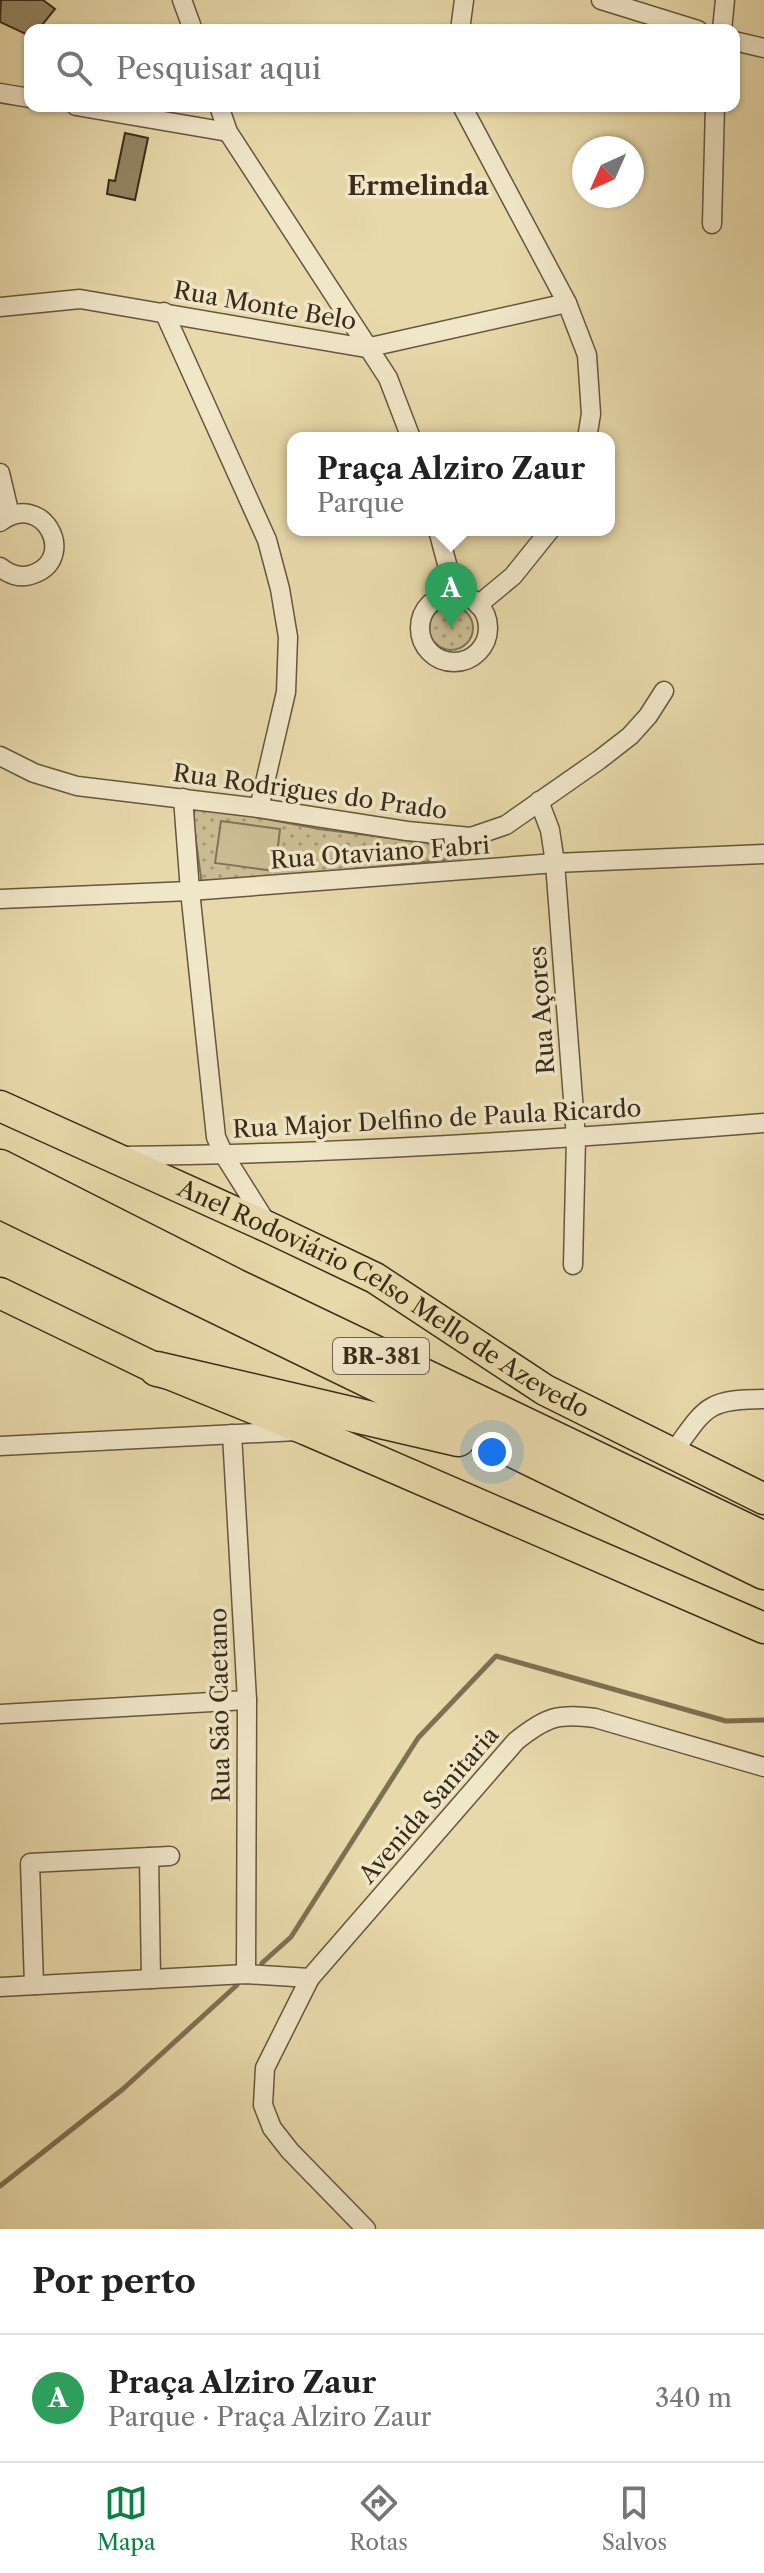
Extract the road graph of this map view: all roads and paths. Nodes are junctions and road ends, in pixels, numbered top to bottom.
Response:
1 (182, 0) edge
2 (464, 0) edge
3 (601, 0) edge
4 (725, 0) edge
5 (191, 24) edge
6 (461, 24) edge
7 (679, 24) edge
8 (723, 24) edge
9 (740, 42) edge
10 (764, 48) edge
11 (0, 93) edge
12 (24, 97) edge
13 (111, 112) edge
14 (221, 112) edge
15 (465, 112) edge
16 (715, 112) edge
17 (228, 132) junction
18 (712, 224) dead end
19 (567, 303) junction
20 (0, 307) edge
21 (164, 312) junction
22 (366, 348) junction
23 (409, 432) edge
24 (588, 432) edge
25 (0, 473) edge
26 (5, 519) edge
27 (440, 536) edge
28 (545, 536) edge
29 (0, 567) edge
30 (455, 594) junction
31 (478, 605) junction
32 (664, 691) dead end
33 (0, 756) edge
34 (183, 798) junction
35 (539, 801) junction
36 (259, 808) junction
37 (764, 854) edge
38 (555, 863) junction
39 (190, 891) junction
40 (0, 899) edge
41 (0, 1106) edge
42 (764, 1123) edge
43 (576, 1138) junction
44 (224, 1155) junction
45 (113, 1156) junction
46 (0, 1167) edge
47 (0, 1201) edge
48 (270, 1228) junction
49 (573, 1265) dead end
50 (0, 1293) edge
51 (157, 1369) junction
52 (764, 1399) edge
53 (307, 1430) junction
54 (232, 1434) junction
55 (0, 1446) edge
56 (516, 1453) junction
57 (671, 1455) junction
58 (764, 1499) edge
59 (764, 1539) edge
60 (764, 1572) edge
61 (764, 1628) edge
62 (247, 1700) junction
63 (0, 1714) edge
64 (764, 1767) edge
65 (170, 1856) dead end
66 (149, 1857) junction
67 (246, 1974) junction
68 (310, 1978) junction
69 (151, 1979) junction
70 (34, 1985) junction
71 (0, 1987) edge
72 (366, 2229) edge

1 - 5 street
2 - 6 street
3 - 7 street
4 - 8 street
9 - 10 street
11 - 12 street
13 - 17 street
14 - 17 street
15 - 19 street
16 - 18 street
17 - 22 street
19 - 22 street, Rua Monte Belo
19 - 24 street
20 - 21 street, Rua Monte Belo
21 - 22 street, Rua Monte Belo
21 - 36 street
22 - 23 street
25 - 26 street
26 - 29 street
27 - 30 street
28 - 31 street
30 - 31 street
30 - 31 street
32 - 35 street, Rua Rodrigues do Prado
33 - 34 street, Rua Rodrigues do Prado
34 - 36 street, Rua Rodrigues do Prado
34 - 39 street
35 - 36 street, Rua Rodrigues do Prado
35 - 38 street, Rua Açores
37 - 38 street, Rua Otaviano Fabri
38 - 39 street, Rua Otaviano Fabri
38 - 43 street, Rua Açores
39 - 40 street, Rua Otaviano Fabri
39 - 44 street
41 - 45 main road, Anel Rodoviário Celso Mello de Azevedo
42 - 43 street, Rua Major Delfino de Paula Ricardo
43 - 44 street, Rua Major Delfino de Paula Ricardo
43 - 49 street, Rua Açores
44 - 45 street, Rua Major Delfino de Paula Ricardo
44 - 48 street
45 - 48 main road, Anel Rodoviário Celso Mello de Azevedo
46 - 59 highway, Anel Rodoviário Celso Mello de Azevedo / BR-381
47 - 56 highway, BR-381
48 - 57 main road, Anel Rodoviário Celso Mello de Azevedo
50 - 51 main road
51 - 53 main road
51 - 56 highway
52 - 57 street
53 - 54 street
53 - 61 main road
54 - 55 street
54 - 62 street, Rua São Caetano
56 - 60 highway, BR-381
57 - 58 main road, Anel Rodoviário Celso Mello de Azevedo
62 - 63 street
62 - 67 street, Rua São Caetano
64 - 68 street, Avenida Sanitaria
65 - 66 street
66 - 69 street
66 - 70 street
67 - 68 street
67 - 69 street
68 - 72 street, Avenida Sanitaria
69 - 70 street
70 - 71 street

